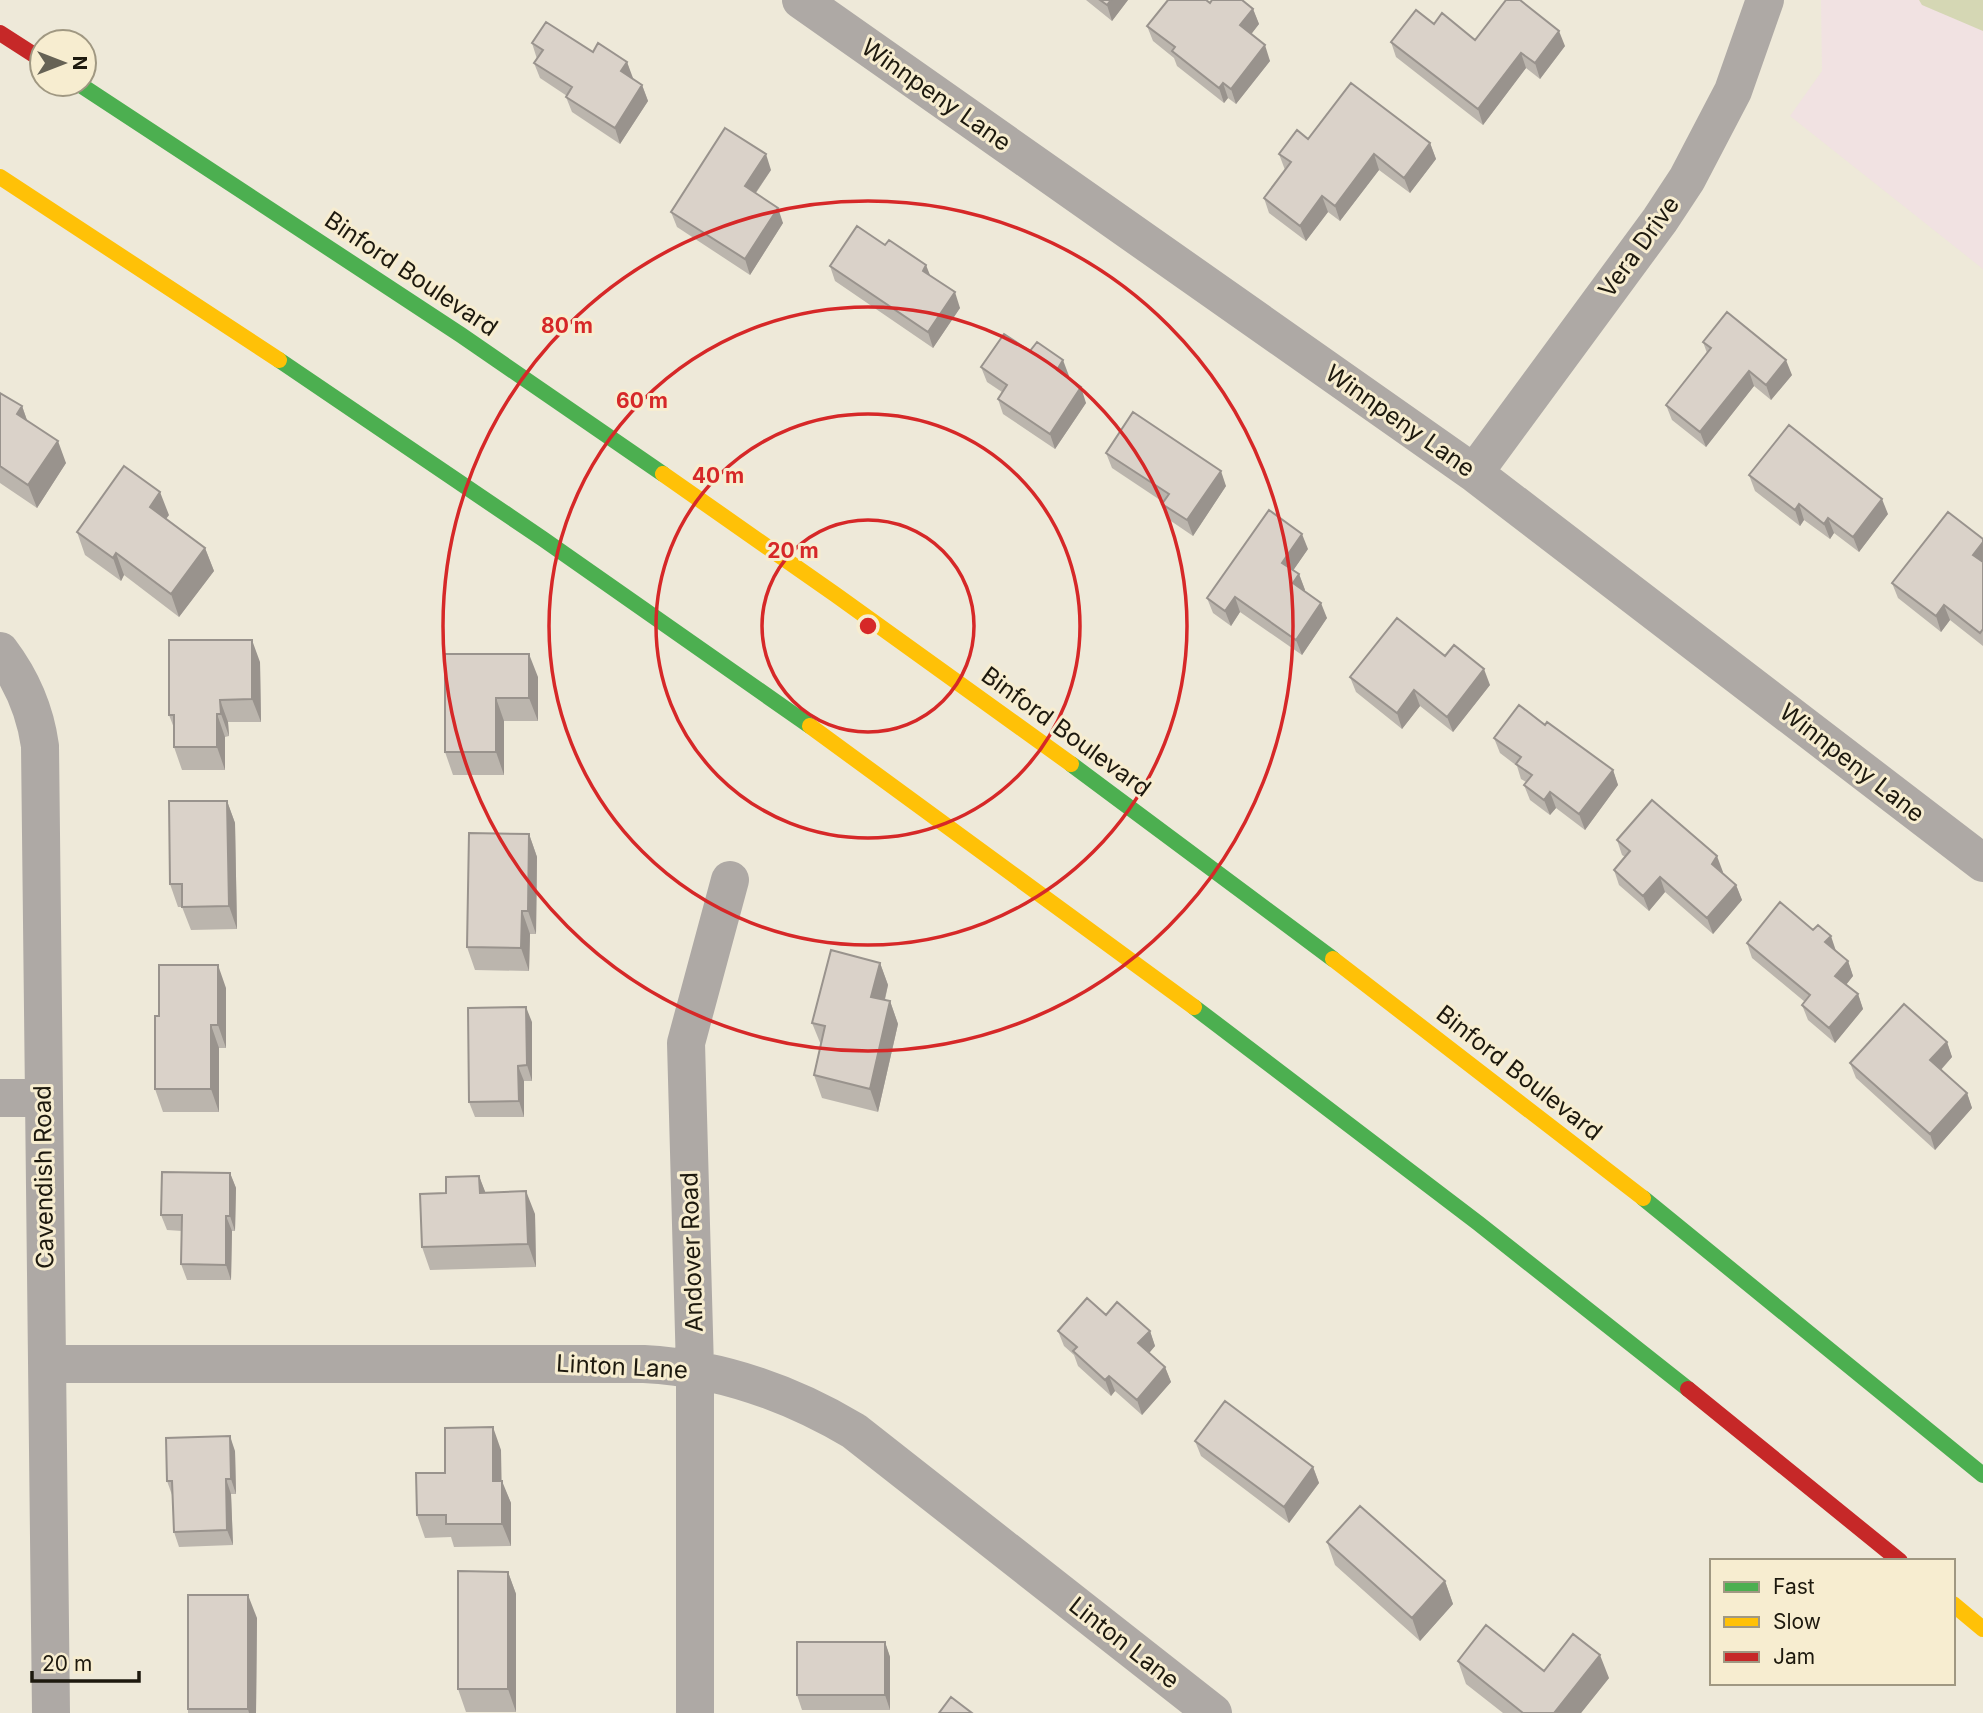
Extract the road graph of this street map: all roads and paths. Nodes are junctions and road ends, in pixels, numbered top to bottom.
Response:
1 (801, 0) edge
2 (1765, 0) edge
3 (0, 33) edge
4 (28, 51) edge
5 (98, 96) edge
6 (0, 177) edge
7 (1474, 473) junction
8 (0, 651) edge
9 (1983, 863) edge
10 (730, 880) dead end
11 (0, 1098) edge
12 (42, 1098) junction
13 (47, 1364) junction
14 (695, 1369) junction
15 (1983, 1475) edge
16 (1898, 1559) edge
17 (1955, 1606) edge
18 (1983, 1629) edge
19 (51, 1713) edge
20 (695, 1713) edge
21 (1213, 1713) edge

1 - 7 street, Winnpeny Lane
2 - 7 street, Vera Drive
3 - 4 main road
5 - 15 main road, Binford Boulevard
6 - 16 main road
7 - 9 street, Winnpeny Lane
8 - 12 street, Cavendish Road
10 - 14 street, Andover Road
11 - 12 street
12 - 13 street, Cavendish Road
13 - 14 street, Linton Lane
13 - 19 street, Cavendish Road
14 - 20 street, Andover Road
14 - 21 street, Linton Lane
17 - 18 main road

